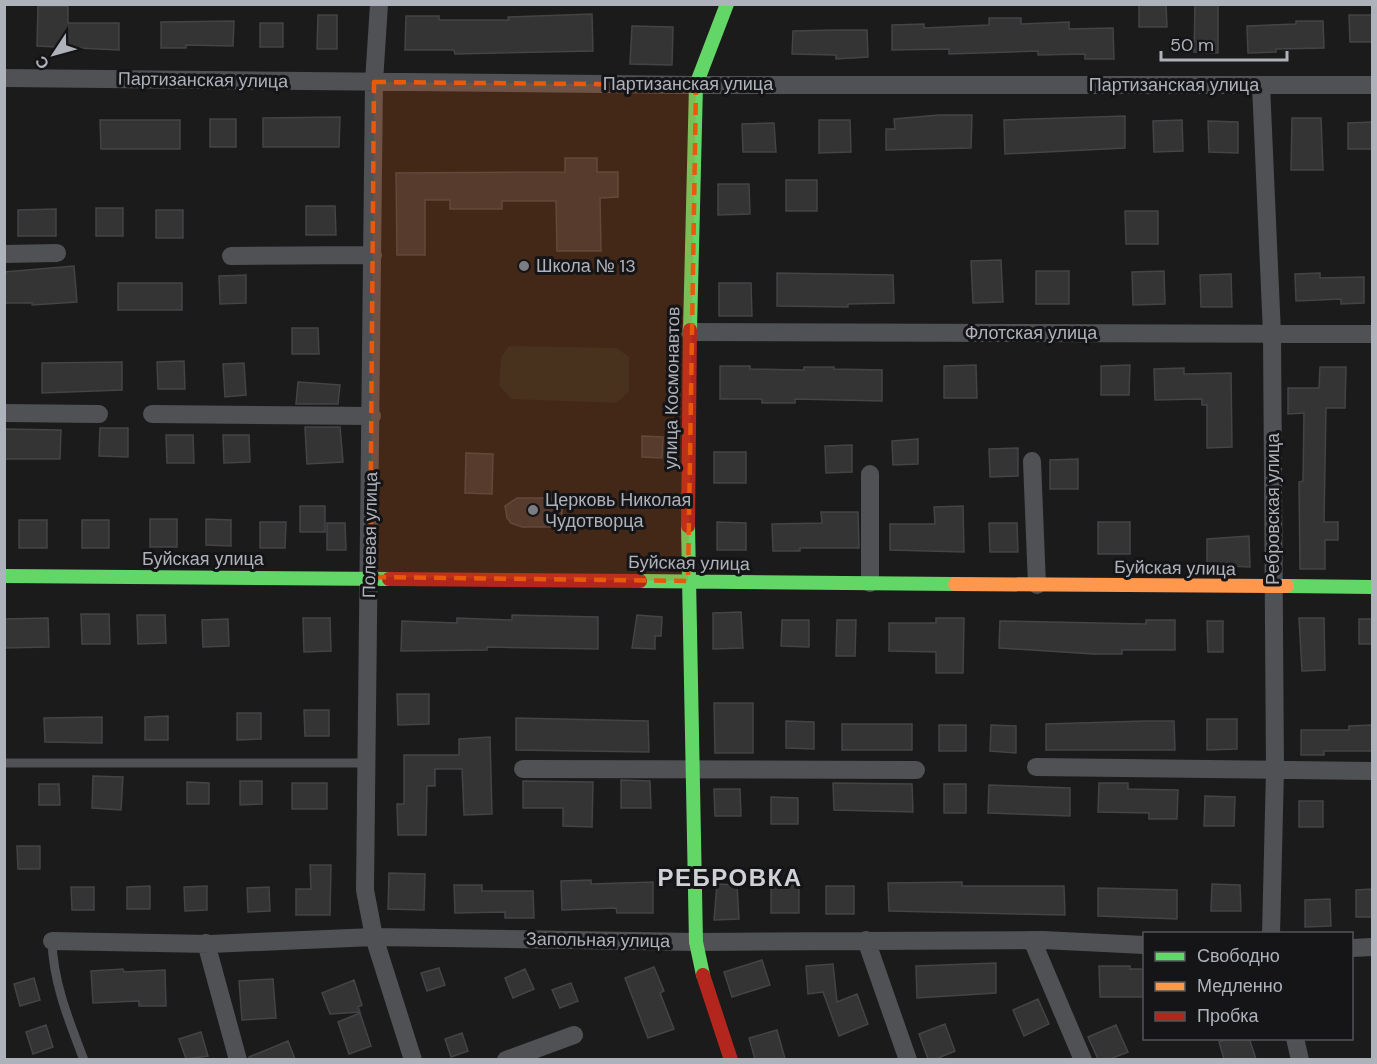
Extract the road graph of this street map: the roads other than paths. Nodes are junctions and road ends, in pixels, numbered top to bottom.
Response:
1 (379, 4) edge
2 (727, 4) edge
3 (4, 78) edge
4 (374, 82) junction
5 (1372, 84) edge
6 (696, 85) junction
7 (1261, 85) junction
8 (57, 253) dead end
9 (4, 254) edge
10 (373, 255) junction
11 (231, 256) dead end
12 (690, 332) junction
13 (1272, 334) junction
14 (1372, 334) edge
15 (4, 413) edge
16 (99, 414) dead end
17 (152, 414) dead end
18 (372, 416) junction
19 (1032, 461) dead end
20 (870, 474) dead end
21 (4, 576) edge
22 (370, 577) junction
23 (688, 581) junction
24 (870, 583) junction
25 (1037, 585) junction
26 (1273, 587) junction
27 (1372, 587) edge
28 (4, 763) edge
29 (367, 763) junction
30 (1036, 767) dead end
31 (692, 768) junction
32 (523, 769) dead end
33 (916, 770) dead end
34 (1275, 770) junction
35 (1372, 771) edge
36 (1271, 932) edge
37 (374, 937) junction
38 (866, 940) junction
39 (1032, 940) junction
40 (52, 941) joint
41 (696, 942) junction
42 (206, 943) junction
43 (1143, 945) edge
44 (1372, 947) edge
45 (1353, 948) edge
46 (574, 1035) dead end
47 (1295, 1040) edge
48 (84, 1059) edge
49 (238, 1059) edge
50 (413, 1059) edge
51 (506, 1059) edge
52 (731, 1059) edge
53 (908, 1059) edge
54 (1083, 1059) edge
55 (1300, 1059) edge

1 - 4 street, Полевая улица
2 - 6 street, улица Космонавтов
3 - 4 street, Партизанская улица
4 - 6 street, Партизанская улица
4 - 10 street, Полевая улица
5 - 7 street, Партизанская улица
6 - 7 street, Партизанская улица
6 - 12 street, улица Космонавтов
7 - 13 street, Ребровская улица
8 - 9 street
10 - 11 street
10 - 18 street, Полевая улица
12 - 13 street, Флотская улица
12 - 23 street, улица Космонавтов
13 - 14 street, Флотская улица
13 - 26 street, Ребровская улица
15 - 16 street
17 - 18 street
18 - 22 street, Полевая улица
19 - 25 street
20 - 24 street
21 - 22 street, Буйская улица
22 - 23 street, Буйская улица
22 - 29 street, Полевая улица
23 - 24 street, Буйская улица
23 - 31 street, улица Космонавтов
24 - 25 street, Буйская улица
25 - 26 street, Буйская улица
26 - 27 street, Буйская улица
26 - 34 street, Ребровская улица
28 - 29 lane
29 - 37 street, Полевая улица
30 - 34 street
31 - 32 street
31 - 33 street
31 - 41 street, улица Космонавтов
34 - 35 street
34 - 36 street, Ребровская улица
37 - 41 street, Запольная улица
37 - 42 street, Запольная улица
37 - 50 street, Полевая улица
38 - 39 street, Запольная улица
38 - 41 street, Запольная улица
38 - 53 street
39 - 43 street, Запольная улица
39 - 54 street
40 - 42 street, Запольная улица
40 - 48 lane
41 - 52 street, улица Космонавтов
42 - 49 street
44 - 45 street
46 - 51 street
47 - 55 street

